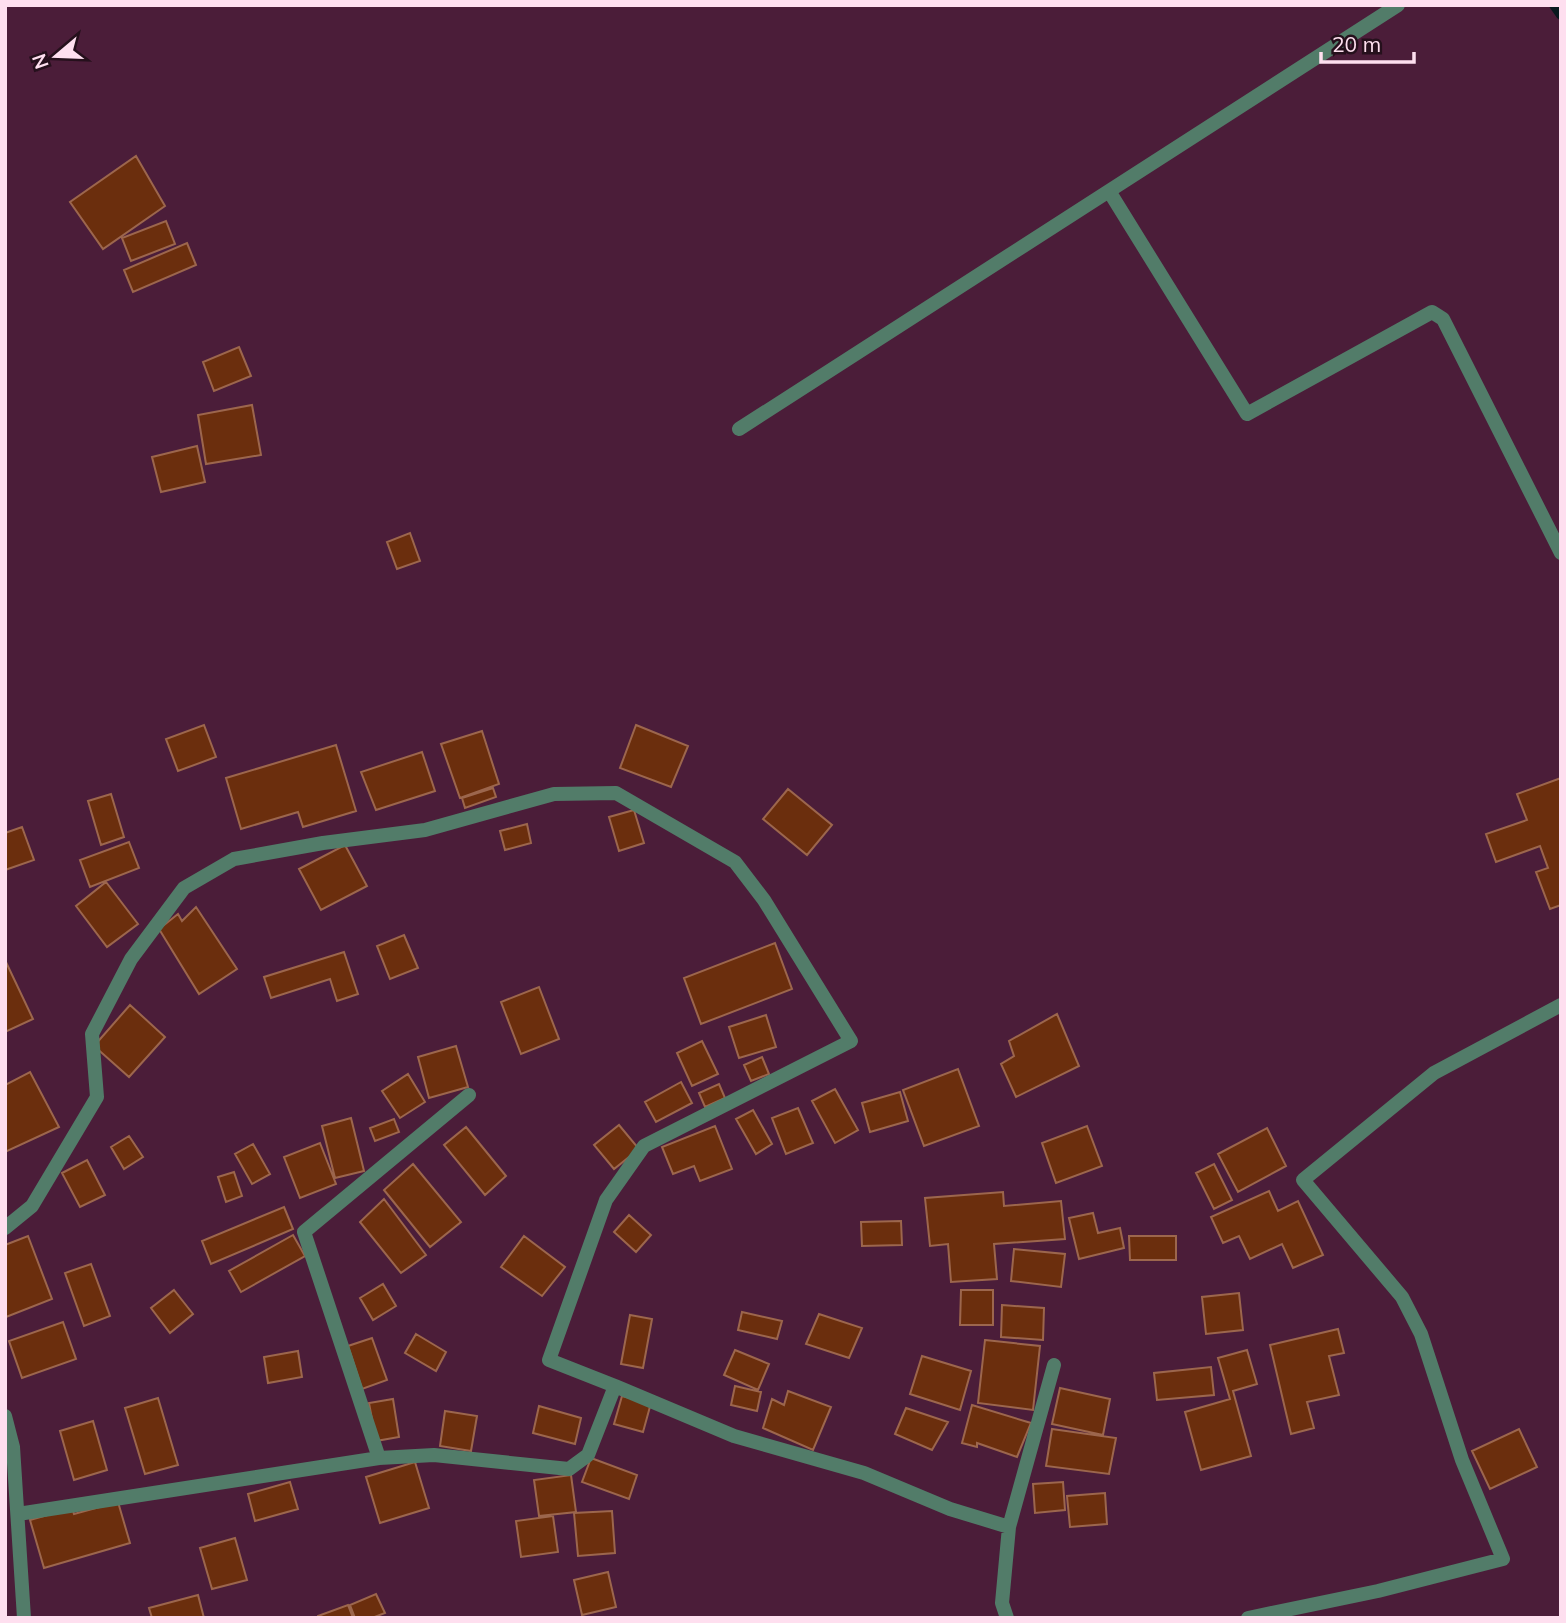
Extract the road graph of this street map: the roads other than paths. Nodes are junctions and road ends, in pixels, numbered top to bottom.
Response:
1 (1398, 5) edge
2 (1109, 191) junction
3 (739, 429) dead end
4 (1561, 553) edge
5 (1561, 1005) edge
6 (469, 1094) dead end
7 (5, 1228) edge
8 (1054, 1365) dead end
9 (615, 1386) junction
10 (5, 1416) edge
11 (379, 1458) junction
12 (18, 1514) junction
13 (1009, 1527) junction
14 (24, 1618) edge
15 (1007, 1618) edge
16 (1248, 1618) edge

1 - 2 street
2 - 3 street
2 - 4 street
5 - 16 street
6 - 11 street
7 - 9 street
8 - 13 street
9 - 11 street
9 - 13 street
10 - 12 street
11 - 12 street
12 - 14 street
13 - 15 street

